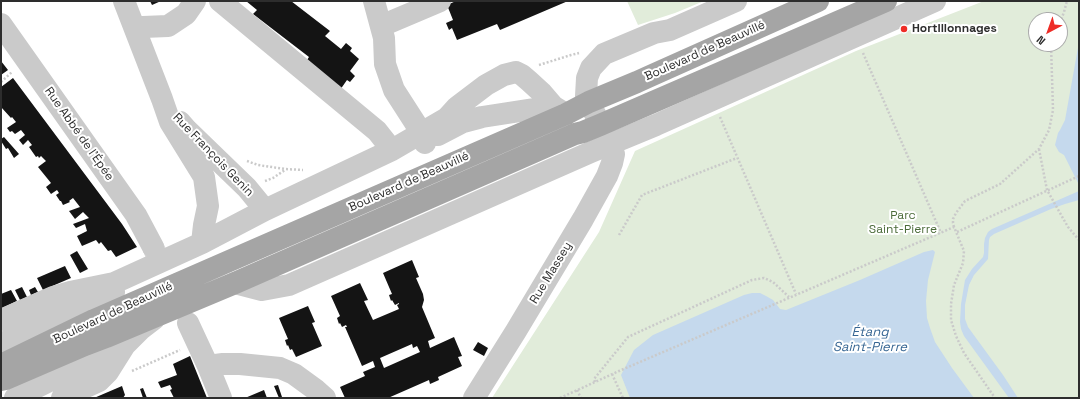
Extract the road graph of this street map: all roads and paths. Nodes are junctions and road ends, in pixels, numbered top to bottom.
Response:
1 (124, 1) edge
2 (195, 1) edge
3 (220, 1) edge
4 (374, 1) edge
5 (440, 1) edge
6 (736, 1) edge
7 (818, 1) edge
8 (886, 1) edge
9 (935, 1) edge
10 (1067, 1) edge
11 (1064, 12) edge
12 (381, 26) junction
13 (2, 28) edge
14 (135, 29) junction
15 (583, 52) dead end
16 (862, 52) dead end
17 (1051, 52) edge
18 (516, 72) junction
19 (162, 98) junction
20 (589, 102) junction
21 (559, 110) junction
22 (721, 119) dead end
23 (431, 133) junction
24 (605, 135) junction
25 (392, 150) junction
26 (1039, 150) junction
27 (738, 158) junction
28 (245, 160) dead end
29 (308, 171) dead end
30 (1079, 176) edge
31 (1047, 190) junction
32 (265, 210) junction
33 (954, 227) junction
34 (957, 232) junction
35 (941, 233) junction
36 (620, 235) dead end
37 (1079, 240) edge
38 (202, 243) junction
39 (153, 246) tunnel mouth
40 (796, 294) junction
41 (789, 298) junction
42 (161, 314) junction
43 (1, 320) edge
44 (188, 323) tunnel mouth
45 (1, 344) edge
46 (198, 344) junction
47 (125, 345) junction
48 (1, 365) edge
49 (208, 366) junction
50 (128, 372) dead end
51 (614, 373) junction
52 (1, 380) edge
53 (595, 382) junction
54 (577, 390) junction
55 (15, 398) edge
56 (62, 398) edge
57 (221, 398) edge
58 (325, 398) edge
59 (474, 398) edge
60 (560, 398) edge
61 (581, 398) edge
62 (623, 398) edge
63 (995, 398) edge

1 - 14 street, Rue François Genin
2 - 14 street
3 - 25 street
4 - 12 street
5 - 12 street
6 - 20 street, Rue Massey
7 - 20 main road, Boulevard de Beauvillé
8 - 24 main road, Boulevard de Beauvillé
9 - 24 street
10 - 11 path
12 - 23 street
13 - 39 street, Rue Abbé de l'Épée
14 - 19 street, Rue François Genin
15 - 18 path
16 - 35 path
17 - 26 path
18 - 21 street
18 - 23 street
19 - 32 street, Rue François Genin
19 - 38 street, Rue François Genin
20 - 21 main road, Boulevard de Beauvillé
20 - 24 street, Rue Massey
21 - 23 street
21 - 48 main road, Boulevard de Beauvillé
22 - 27 path
23 - 25 street
23 - 45 street
24 - 42 main road, Boulevard de Beauvillé
24 - 59 street, Rue Massey
25 - 32 street
26 - 31 path
26 - 33 path
27 - 36 path
27 - 40 path
28 - 29 path
30 - 31 path
31 - 34 path
31 - 37 path
32 - 38 street
33 - 34 path
33 - 35 path
34 - 63 path
35 - 40 path
38 - 43 street
40 - 41 path
41 - 51 path
41 - 53 path
42 - 47 street, Boulevard de Beauvillé
42 - 52 main road, Boulevard de Beauvillé
44 - 46 street
46 - 49 street
46 - 50 path
47 - 55 street
47 - 56 street, Boulevard de Beauvillé
49 - 57 street
49 - 58 street
51 - 53 path
51 - 62 path
53 - 54 path
54 - 60 path
54 - 61 path

